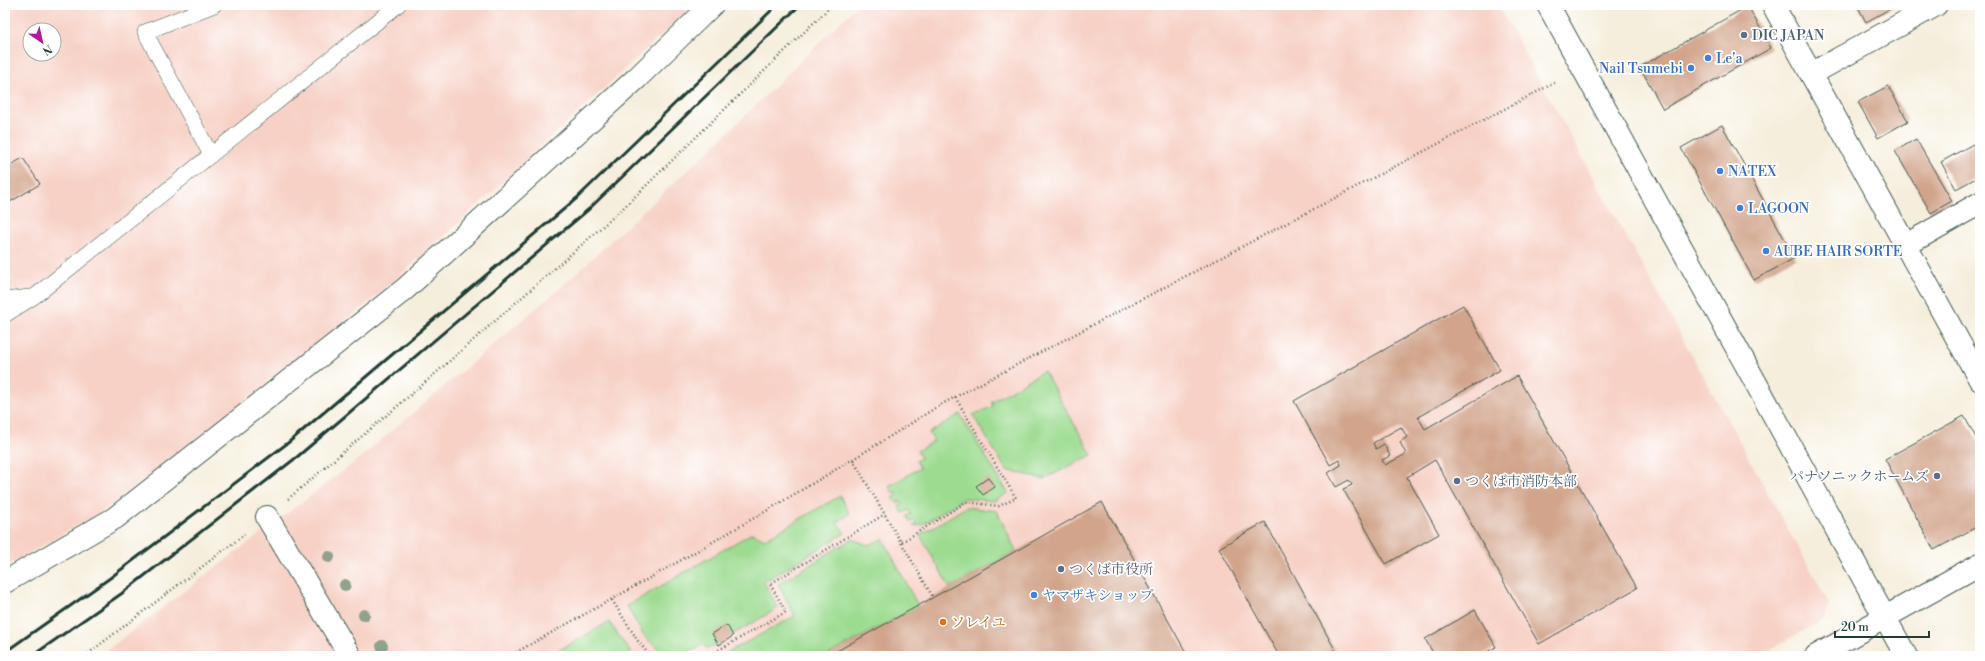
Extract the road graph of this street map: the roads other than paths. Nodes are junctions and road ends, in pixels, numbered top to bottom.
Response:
1 (214, 5) edge
2 (398, 5) edge
3 (712, 5) edge
4 (1548, 5) edge
5 (1773, 5) edge
6 (1936, 5) edge
7 (1811, 74) junction
8 (211, 155) junction
9 (1980, 204) edge
10 (1906, 245) junction
11 (35, 296) junction
12 (5, 300) edge
13 (5, 315) edge
14 (1980, 380) edge
15 (267, 517) road end
16 (1980, 564) edge
17 (5, 582) edge
18 (1885, 618) junction
19 (350, 656) edge
20 (1816, 656) edge
21 (1906, 656) edge

1 - 8 lane
2 - 8 lane
3 - 17 street
4 - 18 street
5 - 7 street
6 - 7 street
7 - 10 street
8 - 11 lane
9 - 10 street
10 - 14 street
11 - 12 lane
11 - 13 lane
15 - 19 street
16 - 18 street
18 - 20 street
18 - 21 street

